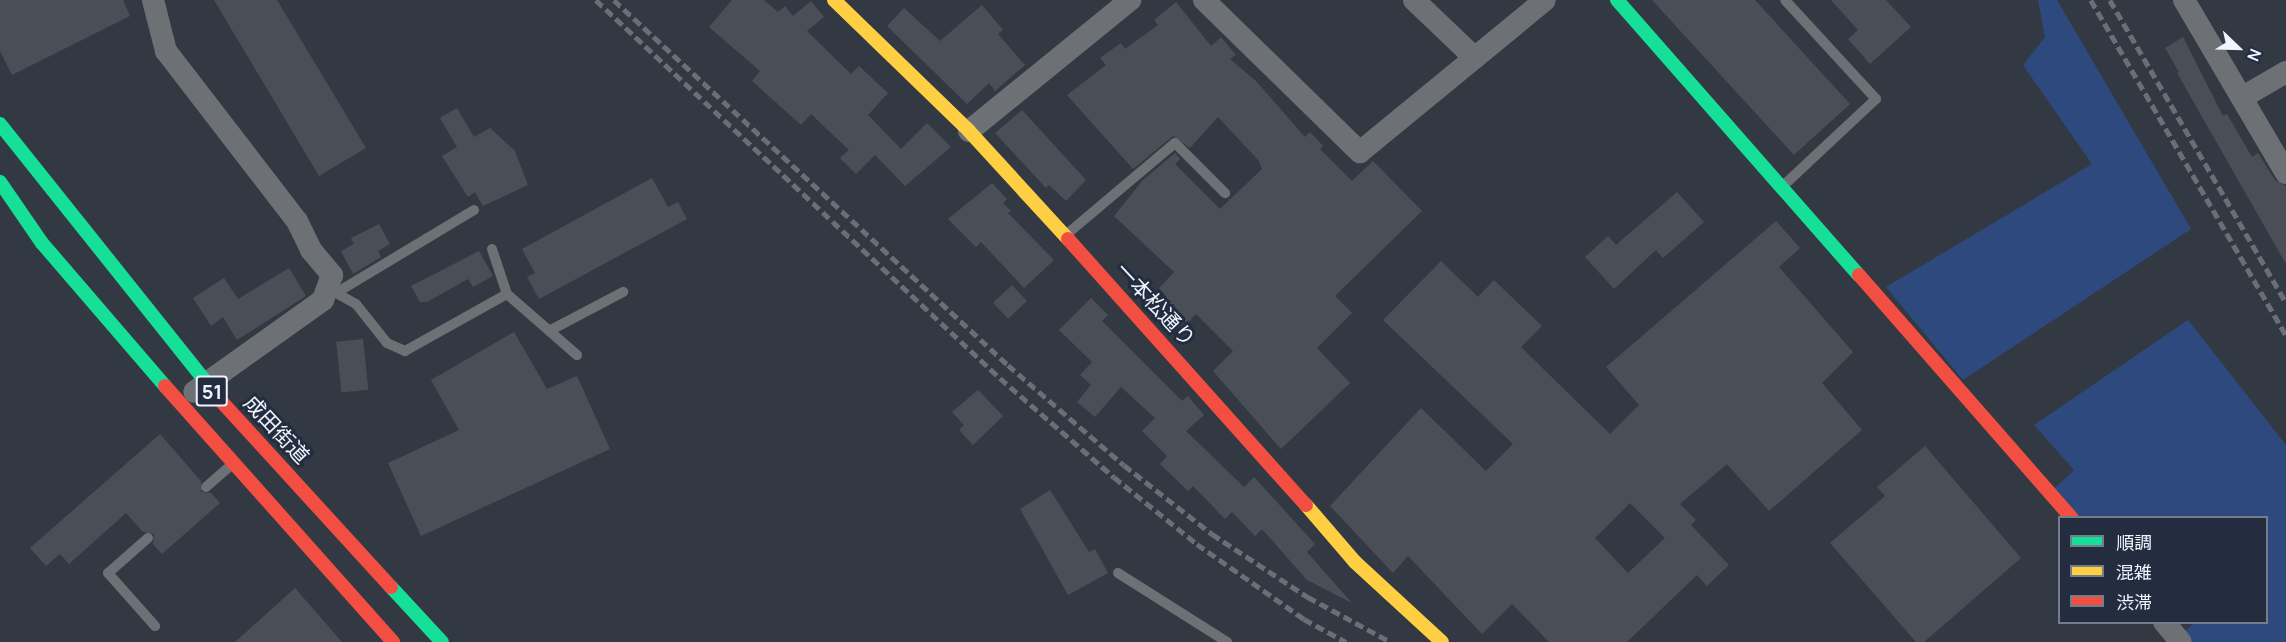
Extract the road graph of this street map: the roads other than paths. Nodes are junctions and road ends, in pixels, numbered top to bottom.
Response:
1 (153, 0) edge
2 (834, 0) edge
3 (1130, 0) edge
4 (1204, 0) edge
5 (1414, 0) edge
6 (1545, 0) edge
7 (1617, 0) edge
8 (1785, 0) edge
9 (2184, 0) edge
10 (1475, 58) junction
11 (2286, 72) edge
12 (2243, 97) junction
13 (0, 124) edge
14 (969, 131) junction
15 (2286, 173) edge
16 (0, 182) edge
17 (1782, 187) junction
18 (1225, 194) dead end
19 (474, 210) dead end
20 (1065, 236) junction
21 (492, 249) dead end
22 (332, 291) junction
23 (623, 292) dead end
24 (507, 294) junction
25 (549, 331) junction
26 (577, 355) dead end
27 (206, 384) junction
28 (178, 404) junction
29 (232, 464) junction
30 (206, 487) dead end
31 (2070, 516) edge
32 (148, 538) dead end
33 (1118, 573) dead end
34 (2166, 624) edge
35 (155, 626) dead end
36 (385, 640) edge
37 (442, 642) edge
38 (1227, 642) edge
39 (1442, 642) edge
40 (2181, 642) edge

1 - 22 street
2 - 14 main road, 一本松通り
3 - 14 street
4 - 10 street
5 - 10 street
6 - 10 street
7 - 17 main road
8 - 17 lane
9 - 12 street
11 - 12 street
12 - 15 street
13 - 27 main road, 成田街道 / 51
14 - 20 main road, 一本松通り
16 - 28 main road, 51
17 - 31 main road
18 - 20 lane
19 - 22 lane
20 - 39 main road, 一本松通り
21 - 24 lane
22 - 24 lane
22 - 27 street
23 - 25 lane
24 - 25 lane
25 - 26 lane
27 - 28 street
27 - 37 main road, 成田街道 / 51
28 - 29 main road, 51
29 - 30 lane
29 - 36 main road, 51
32 - 35 lane
33 - 38 lane
34 - 40 street

